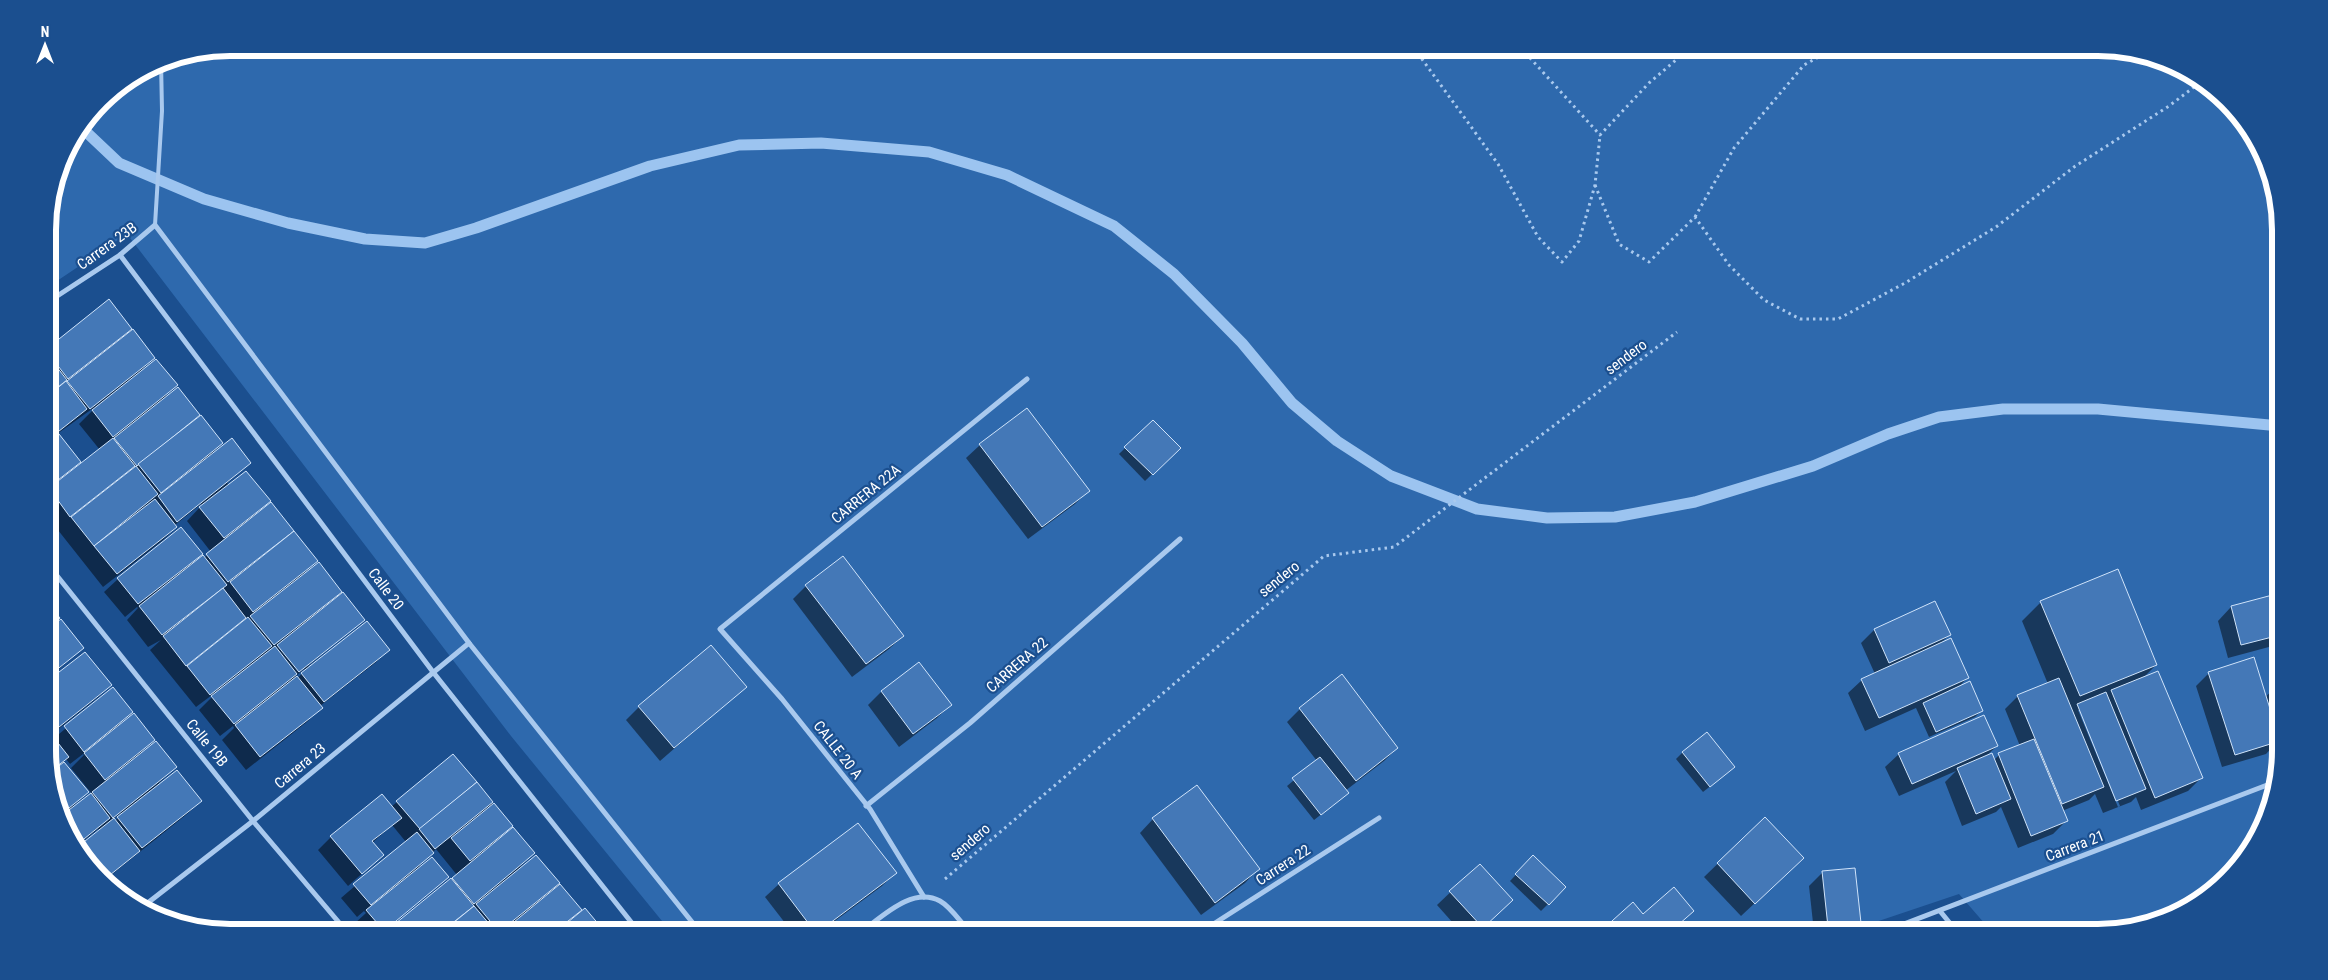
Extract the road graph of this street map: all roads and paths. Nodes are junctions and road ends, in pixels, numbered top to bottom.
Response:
1 (1420, 56) edge
2 (1529, 56) edge
3 (1681, 56) edge
4 (1820, 56) edge
5 (161, 70) edge
6 (2195, 86) edge
7 (1600, 135) junction
8 (1594, 185) junction
9 (1695, 217) junction
10 (155, 225) junction
11 (120, 255) junction
12 (57, 296) edge
13 (1677, 332) dead end
14 (1027, 379) dead end
15 (1180, 540) dead end
16 (56, 575) edge
17 (720, 629) joint
18 (469, 643) junction
19 (434, 672) junction
20 (2268, 785) edge
21 (866, 806) junction
22 (1379, 818) dead end
23 (253, 821) junction
24 (924, 897) junction
25 (148, 903) edge
26 (1940, 912) junction
27 (1214, 923) edge
28 (1908, 923) edge
29 (1949, 923) edge
30 (340, 924) edge
31 (633, 924) edge
32 (693, 924) edge
33 (873, 924) edge
34 (962, 924) edge

1 - 8 path
2 - 7 path
3 - 7 path
4 - 9 path
5 - 10 lane
6 - 9 path
7 - 8 path
8 - 9 path
10 - 11 street, Carrera 23B
10 - 18 street
11 - 12 street, Carrera 23B
11 - 19 street, Calle 20
13 - 24 path, sendero
14 - 17 street, CARRERA 22A
15 - 21 street, CARRERA 22
16 - 23 street, Calle 19B
17 - 21 street, CALLE 20 A
18 - 19 street, Carrera 23
18 - 32 street
19 - 23 street, Carrera 23
19 - 31 street, Calle 20
20 - 26 street, Carrera 21
21 - 24 street, CALLE 20 A
22 - 27 street, Carrera 22
23 - 25 street, Carrera 23
23 - 30 street, Calle 19B
24 - 33 street
24 - 34 street
26 - 28 street, Carrera 21
26 - 29 street

